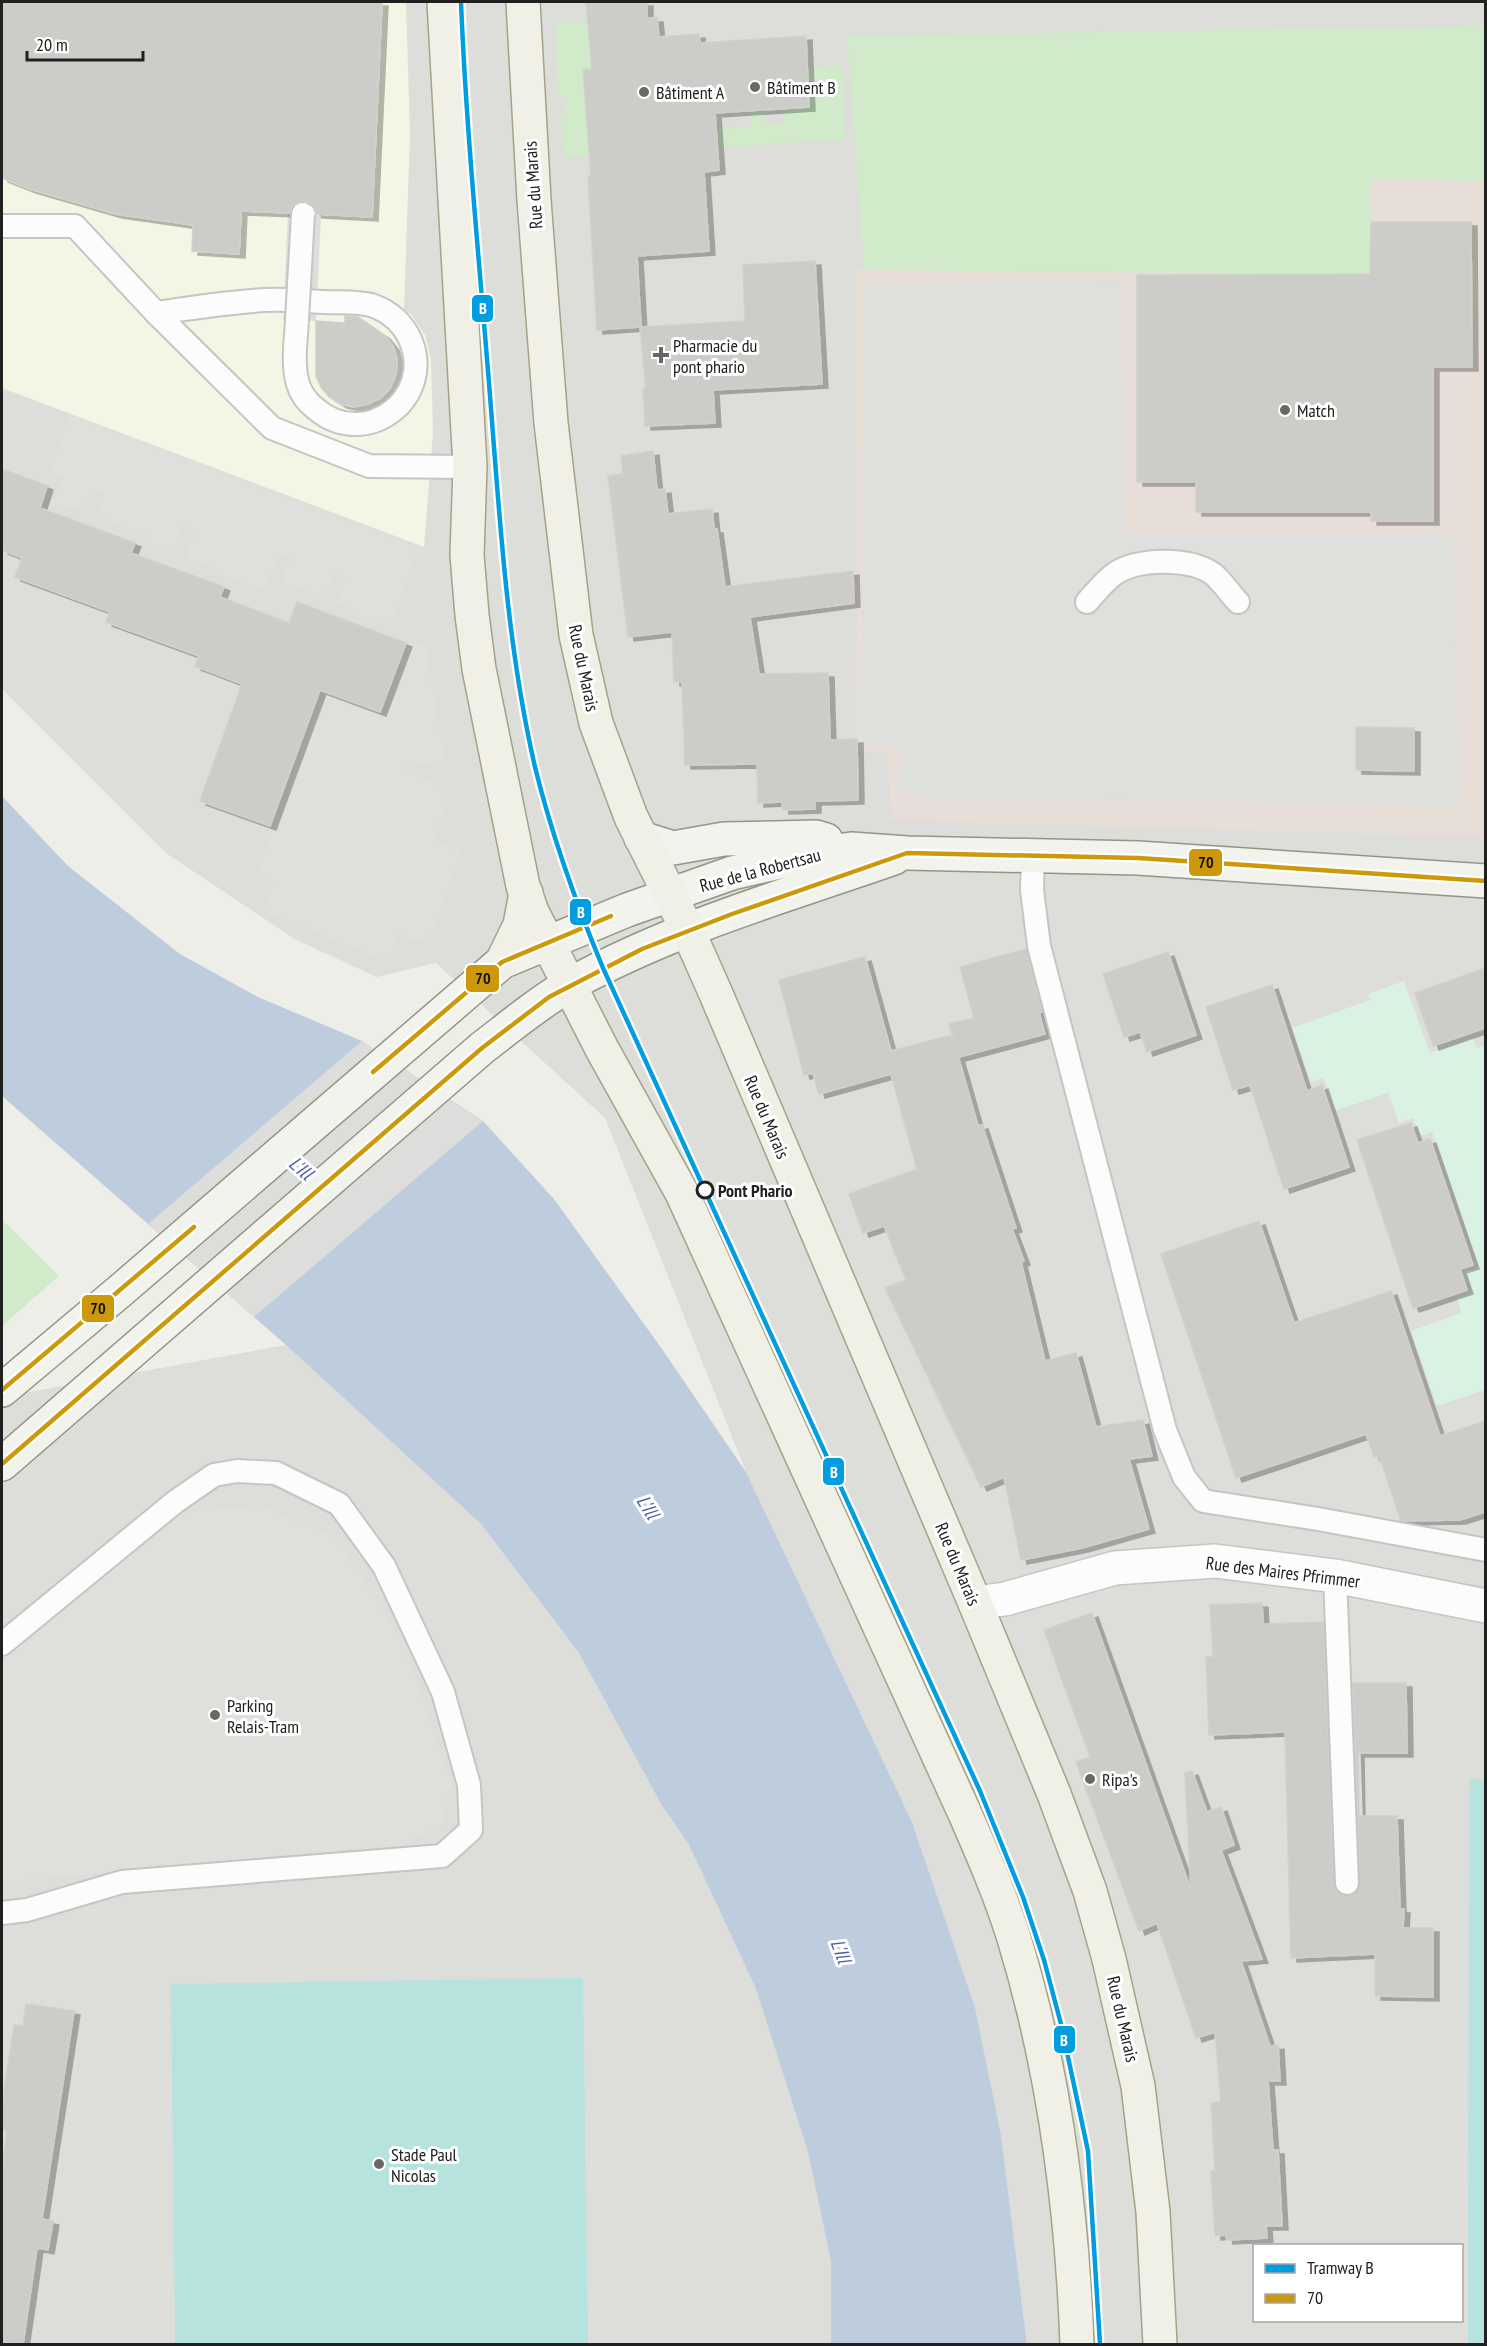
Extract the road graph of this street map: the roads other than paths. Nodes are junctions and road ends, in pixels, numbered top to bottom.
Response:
1 (444, 2) edge
2 (523, 2) edge
3 (303, 214) dead end
4 (2, 226) edge
5 (156, 313) junction
6 (470, 468) junction
7 (1086, 602) dead end
8 (1238, 602) dead end
9 (640, 838) junction
10 (851, 849) junction
11 (907, 853) junction
12 (1033, 856) junction
13 (1485, 881) edge
14 (526, 892) junction
15 (670, 895) junction
16 (688, 930) junction
17 (548, 942) junction
18 (502, 962) junction
19 (571, 984) junction
20 (2, 1390) edge
21 (2, 1464) edge
22 (1485, 1550) edge
23 (1335, 1576) junction
24 (975, 1603) junction
25 (1485, 1606) edge
26 (2, 1644) edge
27 (1347, 1883) dead end
28 (2, 1913) edge
29 (1077, 2344) edge
30 (1160, 2344) edge

1 - 6 main road
2 - 9 main road, Rue du Marais
3 - 5 lane, bridge
4 - 5 lane
5 - 6 lane
6 - 14 main road
7 - 8 lane
9 - 10 main road, Rue de la Robertsau
9 - 15 main road, Rue du Marais
10 - 11 main road, Rue de la Robertsau
10 - 15 main road, Rue de la Robertsau
11 - 12 main road, Rue de la Robertsau
11 - 16 main road, Rue de la Robertsau
12 - 13 main road, Rue de la Robertsau
12 - 22 lane
14 - 17 main road
14 - 18 main road
15 - 16 main road, Rue du Marais
15 - 17 main road, Rue de la Robertsau
16 - 19 main road, Rue de la Robertsau
16 - 24 main road, Rue du Marais
17 - 18 main road, Rue de la Robertsau
17 - 19 main road
18 - 20 main road, Rue de la Robertsau
19 - 21 main road, Rue de la Robertsau
19 - 29 main road
23 - 24 street, Rue des Maires Pfrimmer
23 - 25 street, Rue des Maires Pfrimmer
23 - 27 lane
24 - 30 main road, Rue du Marais
26 - 28 lane

